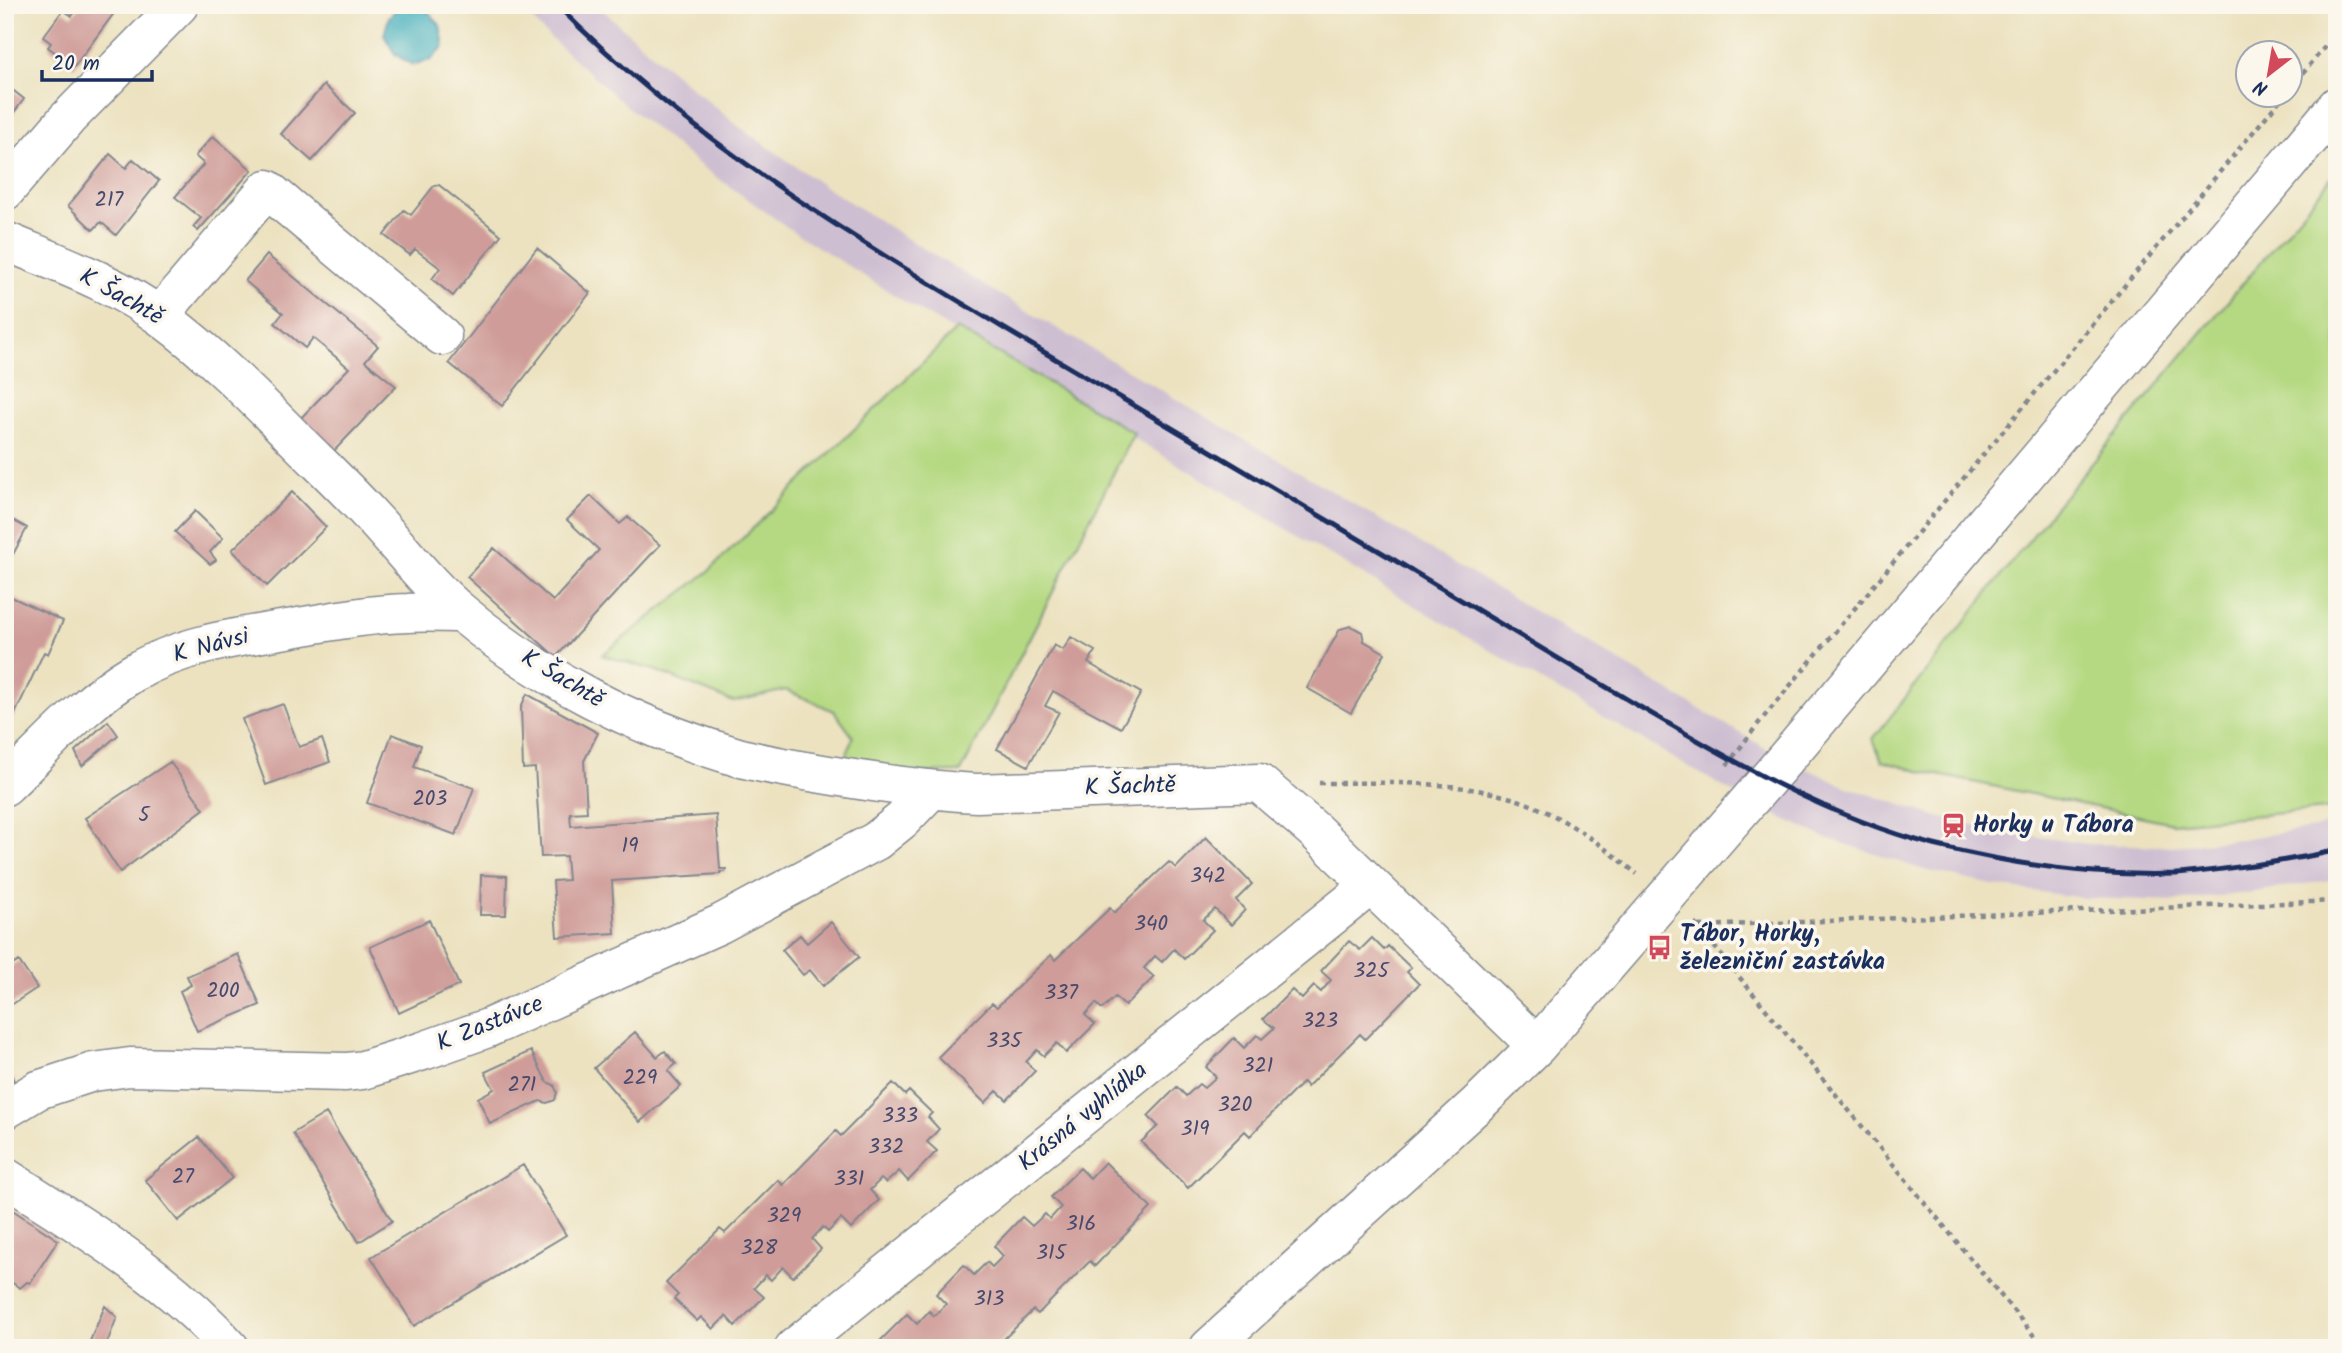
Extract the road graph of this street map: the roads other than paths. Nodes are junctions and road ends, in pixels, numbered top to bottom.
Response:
1 (179, 5) edge
2 (2337, 106) edge
3 (5, 191) edge
4 (5, 241) edge
5 (160, 316) junction
6 (442, 336) dead end
7 (462, 613) junction
8 (5, 786) edge
9 (930, 791) junction
10 (1371, 885) junction
11 (1537, 1046) junction
12 (5, 1110) edge
13 (5, 1177) edge
14 (230, 1348) edge
15 (794, 1348) edge
16 (1209, 1348) edge

1 - 3 street
2 - 11 street
4 - 5 street, K Šachtě
5 - 6 street
5 - 7 street, K Šachtě
7 - 8 street, K Návsi
7 - 9 street, K Šachtě
9 - 10 street, K Šachtě
9 - 12 street, K Zastávce
10 - 11 street
10 - 15 street, Krásná vyhlídka
11 - 16 street
13 - 14 street

